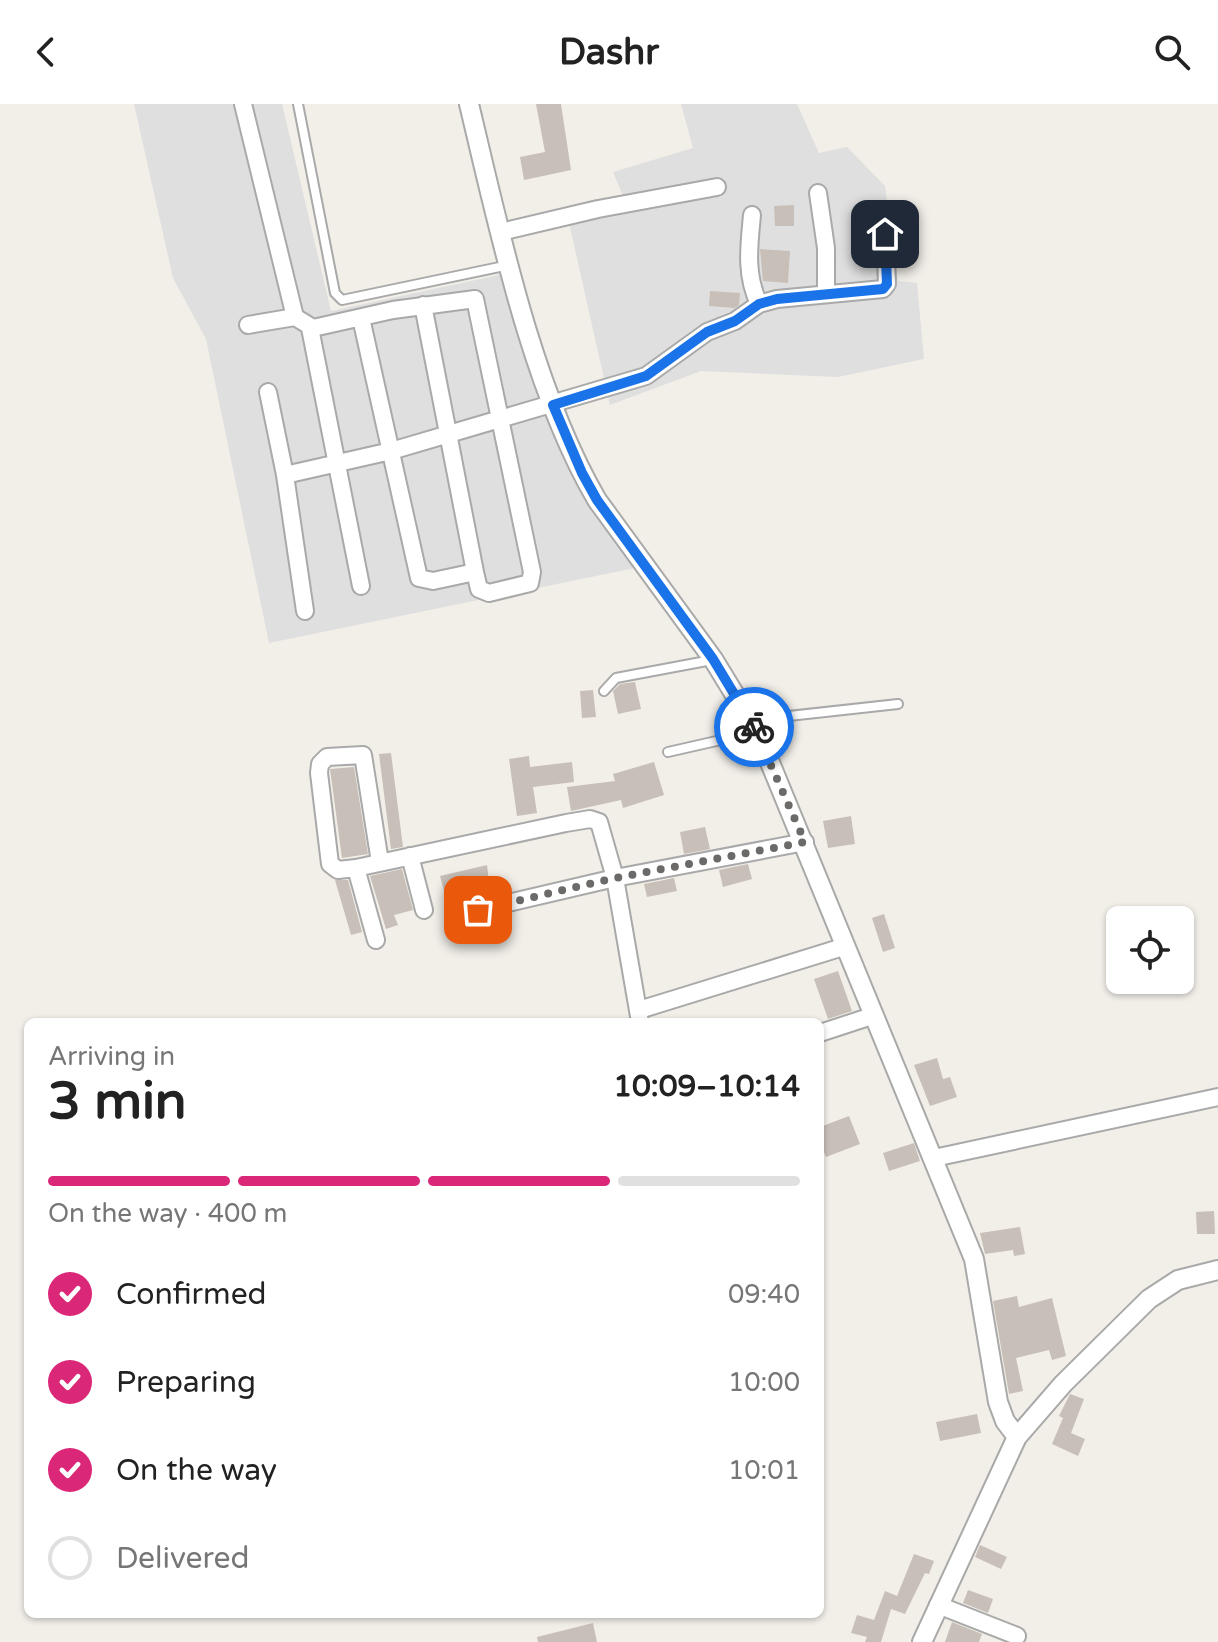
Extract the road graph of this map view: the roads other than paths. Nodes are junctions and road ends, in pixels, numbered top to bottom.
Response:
1 (243, 104) edge
2 (298, 104) edge
3 (469, 104) edge
4 (717, 187) dead end
5 (818, 193) dead end
6 (884, 210) dead end
7 (752, 215) dead end
8 (501, 232) junction
9 (510, 265) junction
10 (826, 294) junction
11 (759, 304) junction
12 (423, 305) junction
13 (295, 317) junction
14 (361, 318) junction
15 (248, 325) dead end
16 (310, 328) junction
17 (268, 392) dead end
18 (553, 405) junction
19 (502, 421) junction
20 (447, 435) junction
21 (391, 451) junction
22 (335, 465) junction
23 (285, 475) junction
24 (475, 572) junction
25 (361, 586) dead end
26 (305, 611) dead end
27 (713, 659) junction
28 (604, 691) dead end
29 (898, 704) dead end
30 (754, 726) junction
31 (668, 752) dead end
32 (805, 842) junction
33 (410, 856) junction
34 (380, 862) junction
35 (356, 868) junction
36 (615, 878) junction
37 (424, 910) dead end
38 (478, 910) dead end
39 (376, 940) dead end
40 (843, 947) junction
41 (639, 1016) edge
42 (872, 1016) junction
43 (824, 1032) edge
44 (1218, 1097) edge
45 (934, 1158) junction
46 (1218, 1270) edge
47 (1017, 1437) junction
48 (938, 1605) junction
49 (1017, 1636) dead end
50 (922, 1642) edge

1 - 13 street
2 - 9 lane
3 - 8 street
4 - 8 street
5 - 10 street
6 - 10 street
7 - 11 street
8 - 9 street
9 - 18 street
10 - 11 street
11 - 18 street
12 - 14 street
12 - 19 street
12 - 20 street
13 - 15 street
13 - 16 street
14 - 16 street
14 - 21 street
16 - 22 street
17 - 23 street
18 - 19 street
18 - 27 street
19 - 20 street
19 - 24 street
20 - 21 street
20 - 24 street
21 - 22 street
21 - 24 street
22 - 23 street
22 - 25 street
23 - 26 street
27 - 28 lane
27 - 30 street
29 - 30 lane
30 - 31 lane
30 - 32 street
32 - 36 street
32 - 40 street
33 - 34 street
33 - 36 street
33 - 37 street
34 - 35 street
34 - 35 street
35 - 39 street
36 - 38 street
36 - 41 street
40 - 41 street
40 - 42 street
42 - 43 street
42 - 45 street
44 - 45 street
45 - 47 street
46 - 47 street
47 - 48 street
48 - 49 street
48 - 50 street

